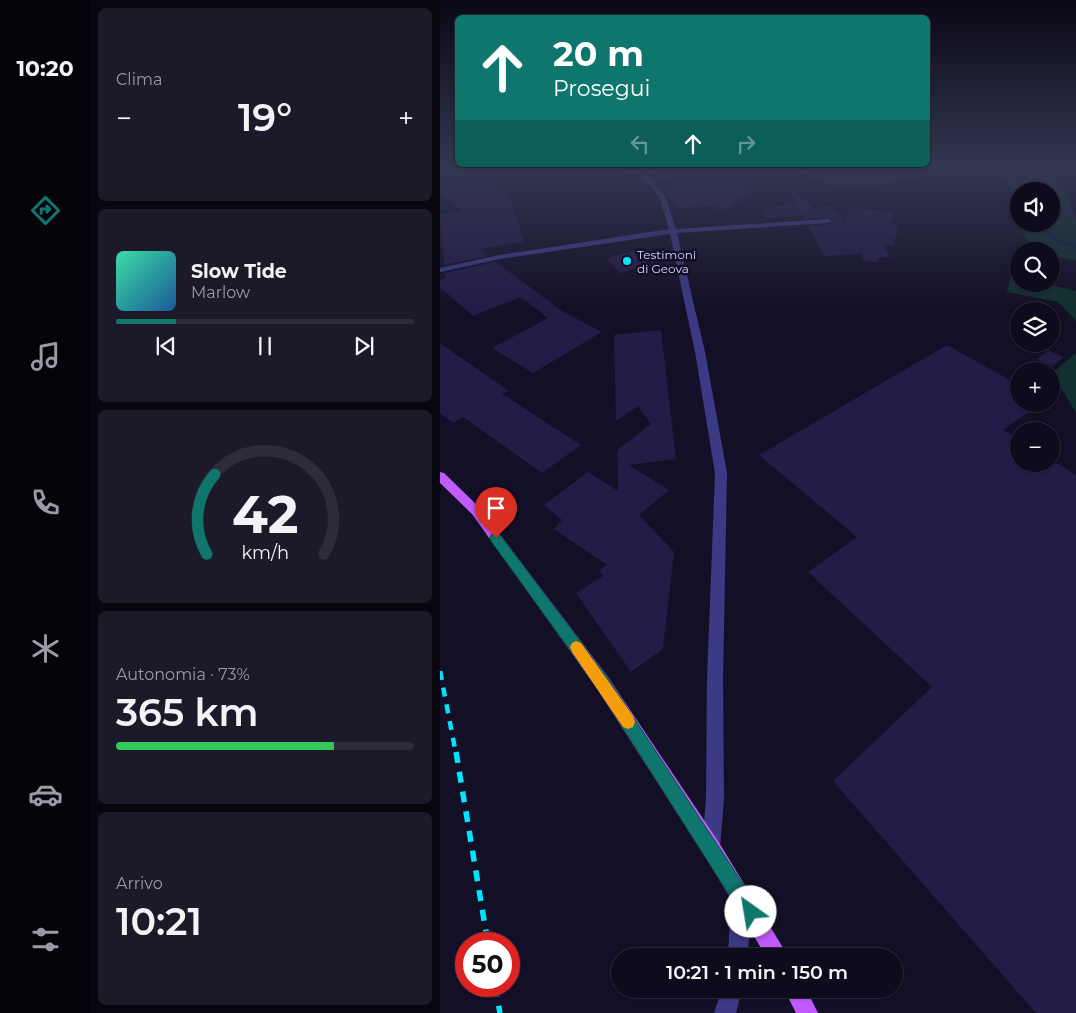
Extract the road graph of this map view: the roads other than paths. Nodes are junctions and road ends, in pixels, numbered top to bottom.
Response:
1 (667, 213) edge
2 (828, 221) dead end
3 (673, 231) junction
4 (440, 270) edge
5 (440, 476) edge
6 (711, 848) junction
7 (741, 897) junction
8 (738, 948) edge
9 (773, 948) edge
10 (729, 998) edge
11 (800, 998) edge
12 (724, 1013) edge
13 (807, 1013) edge

1 - 3 street
2 - 3 street
3 - 4 street
3 - 6 street
5 - 6 main road
6 - 7 main road
7 - 8 street
7 - 9 main road
10 - 12 street
11 - 13 main road

